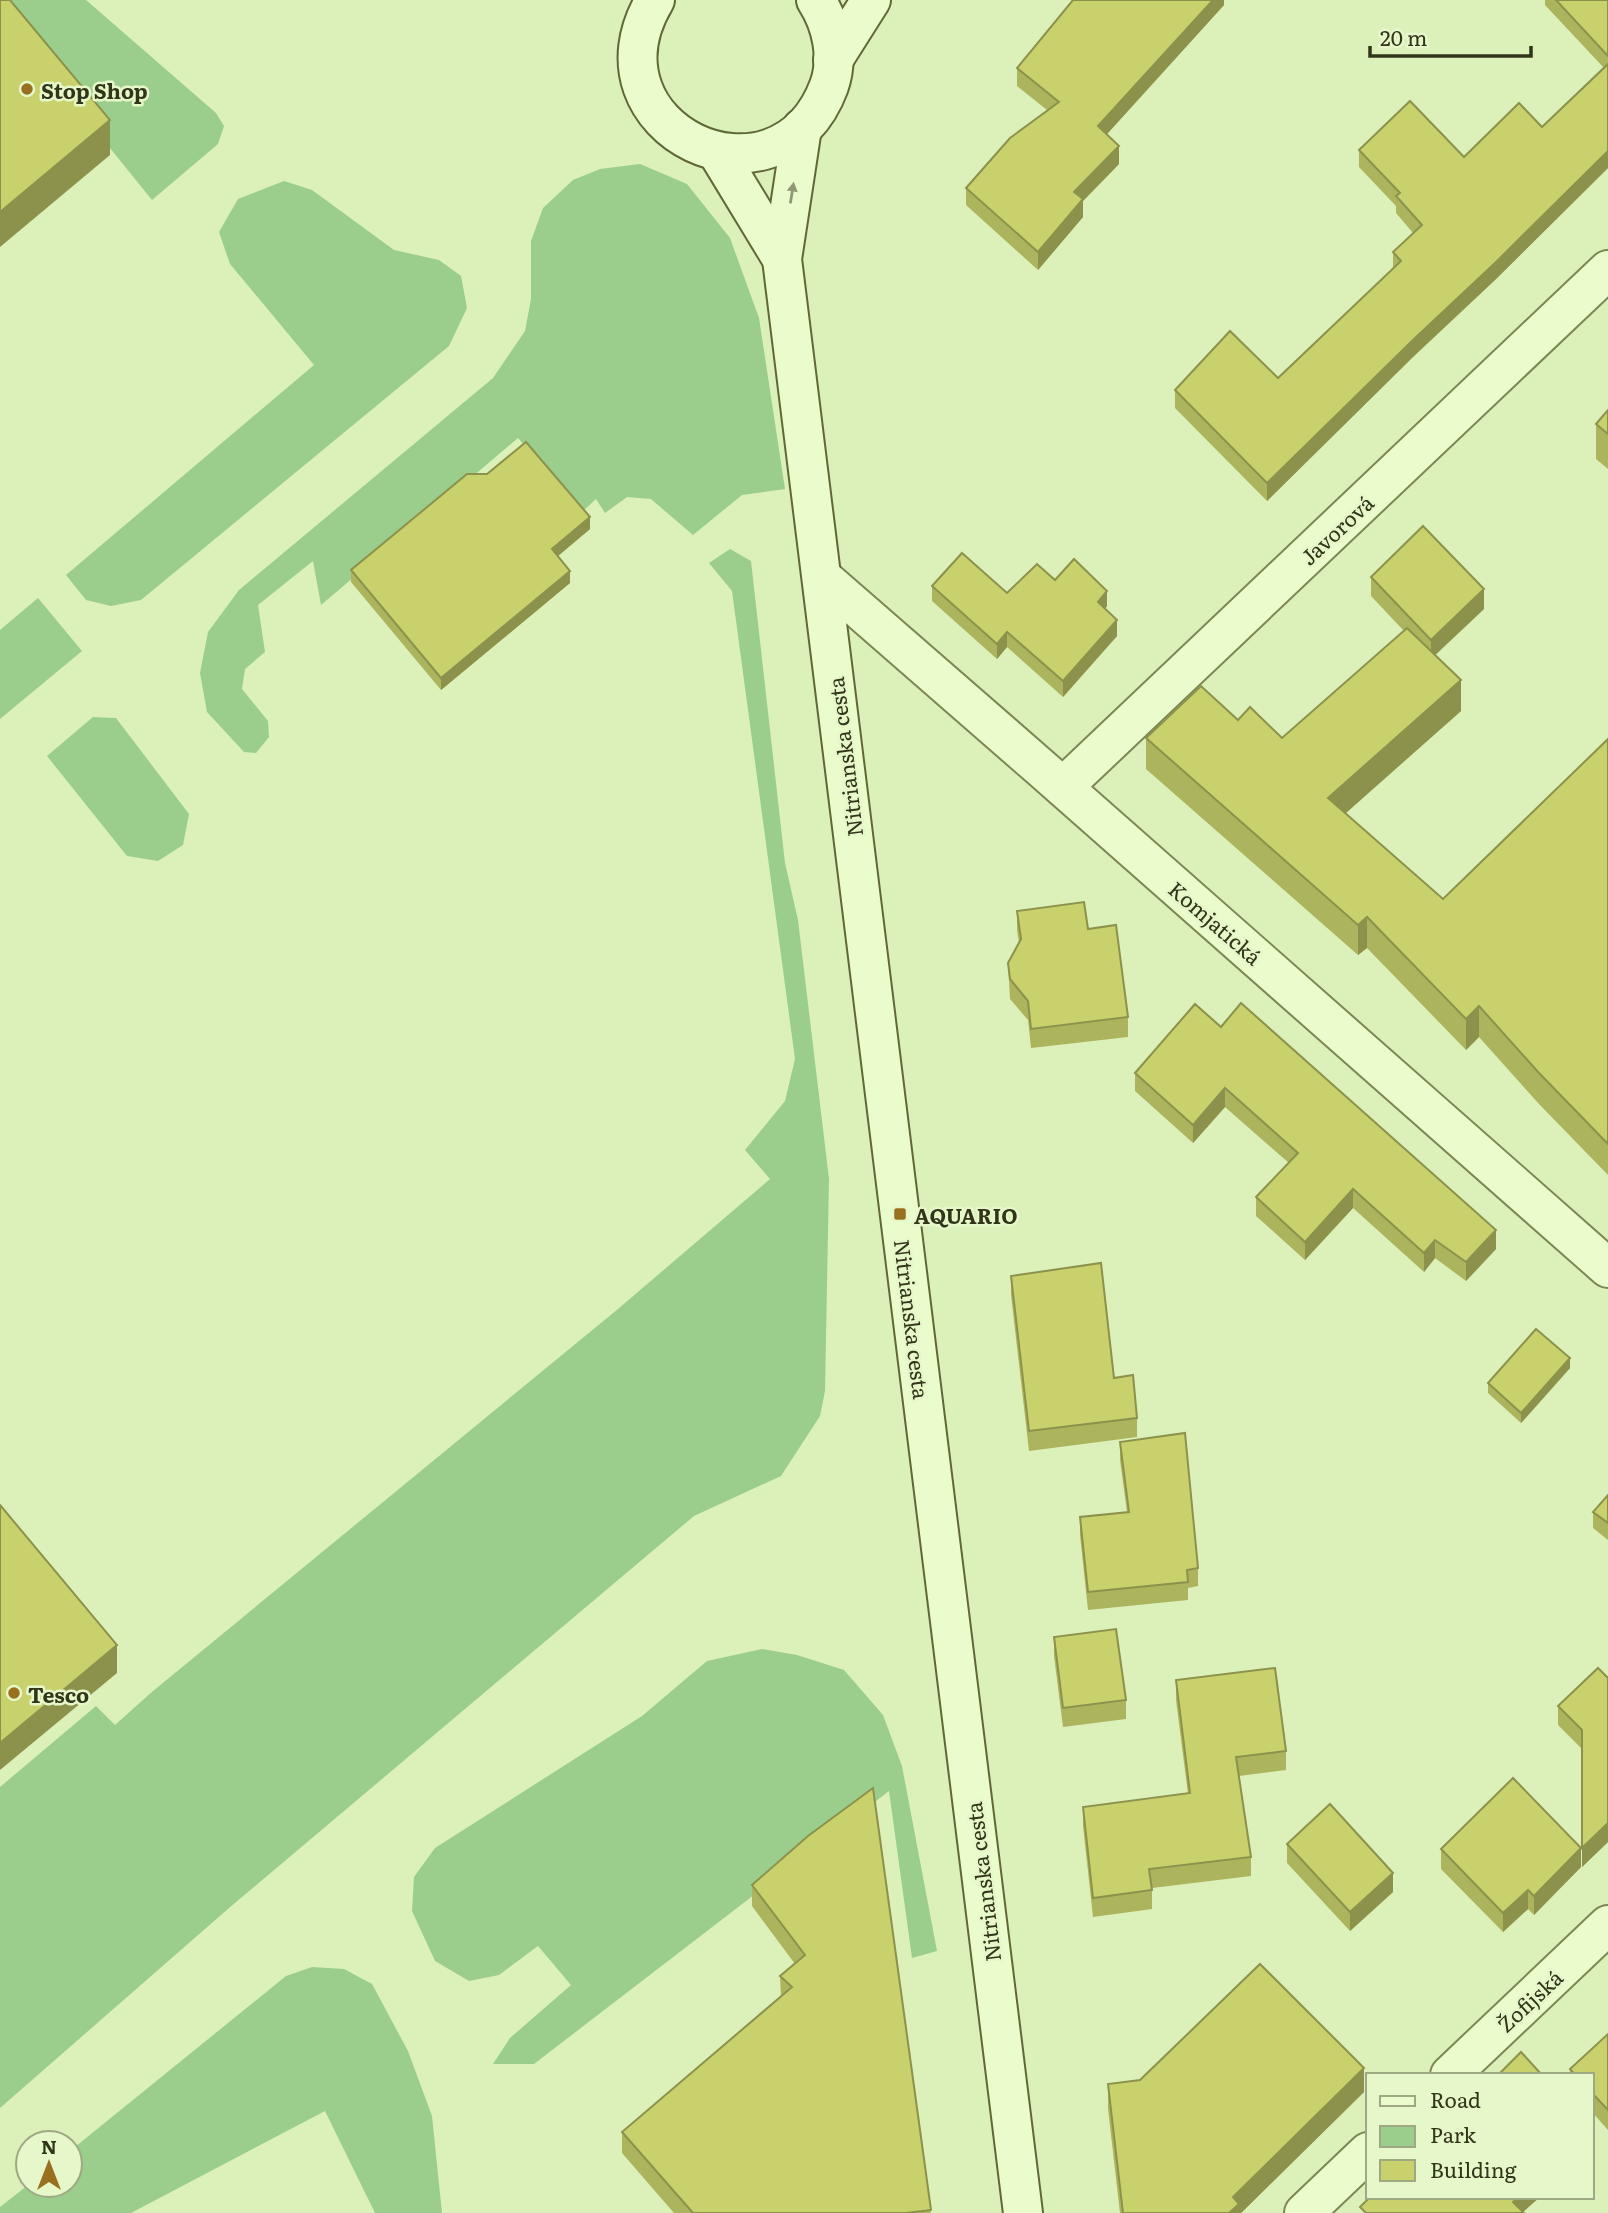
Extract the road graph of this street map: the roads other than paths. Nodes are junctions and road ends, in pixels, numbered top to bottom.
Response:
1 (816, 0) edge
2 (871, 0) edge
3 (649, 6) edge
4 (833, 61) junction
5 (802, 128) junction
6 (717, 152) junction
7 (782, 259) junction
8 (1608, 270) edge
9 (822, 578) junction
10 (1063, 788) junction
11 (1608, 1268) edge
12 (1608, 1925) edge
13 (1452, 2073) edge
14 (1366, 2154) edge
15 (1023, 2213) edge
16 (1304, 2213) edge

1 - 4 main road
2 - 4 main road
3 - 6 main road
4 - 5 main road
5 - 6 main road
7 -> 5 main road, Nitrianska cesta
6 - 7 main road, Nitrianska cesta
7 - 9 main road, Nitrianska cesta
8 - 10 main road, Javorová
9 - 10 main road, Komjatická
9 - 15 main road, Nitrianska cesta
10 - 11 main road, Komjatická
12 - 13 main road, Žofijská
14 - 16 main road

